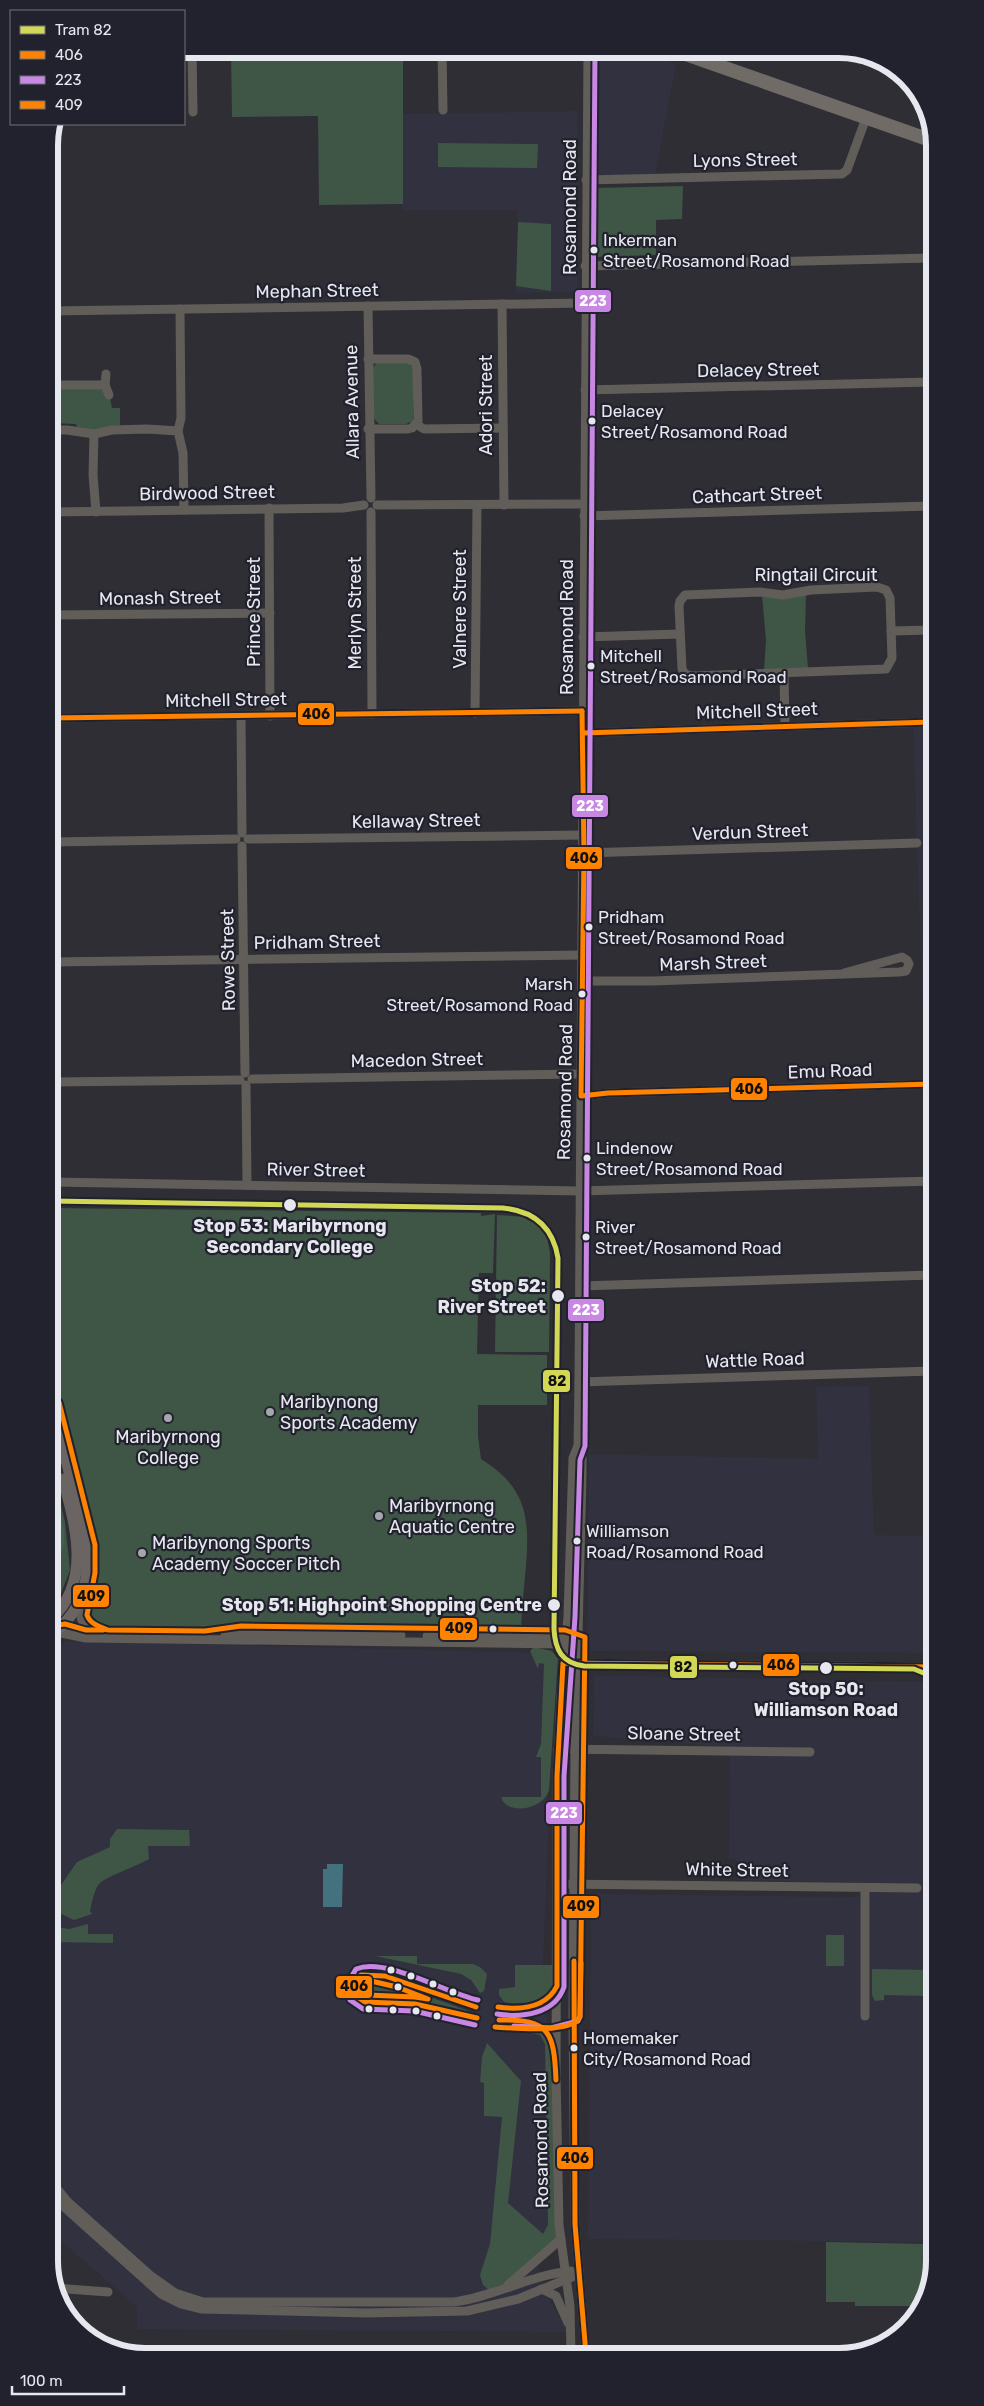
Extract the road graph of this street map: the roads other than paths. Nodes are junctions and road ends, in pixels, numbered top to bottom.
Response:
1 (192, 58) edge
2 (442, 58) edge
3 (588, 58) edge
4 (696, 58) edge
5 (443, 110) dead end
6 (193, 112) dead end
7 (866, 118) junction
8 (926, 139) edge
9 (586, 180) junction
10 (926, 258) edge
11 (586, 266) junction
12 (502, 304) junction
13 (585, 304) junction
14 (368, 306) junction
15 (180, 309) junction
16 (58, 311) edge
17 (368, 359) junction
18 (106, 374) dead end
19 (926, 382) edge
20 (58, 385) edge
21 (106, 385) junction
22 (585, 390) junction
23 (109, 395) dead end
24 (416, 424) junction
25 (503, 428) junction
26 (368, 429) junction
27 (58, 430) edge
28 (178, 431) junction
29 (94, 434) junction
30 (584, 504) junction
31 (371, 505) junction
32 (504, 505) junction
33 (477, 506) junction
34 (926, 506) edge
35 (270, 508) junction
36 (184, 510) junction
37 (58, 512) edge
38 (96, 512) junction
39 (584, 516) junction
40 (270, 613) junction
41 (58, 615) edge
42 (926, 630) edge
43 (891, 631) junction
44 (680, 634) junction
45 (583, 638) junction
46 (784, 673) junction
47 (582, 711) junction
48 (475, 713) junction
49 (372, 714) junction
50 (241, 716) junction
51 (270, 716) junction
52 (58, 718) edge
53 (926, 722) edge
54 (785, 726) junction
55 (584, 733) junction
56 (584, 835) junction
57 (242, 839) junction
58 (58, 842) edge
59 (917, 843) dead end
60 (584, 852) junction
61 (583, 955) junction
62 (244, 959) junction
63 (58, 962) edge
64 (844, 973) junction
65 (583, 981) junction
66 (582, 1074) junction
67 (246, 1079) junction
68 (58, 1082) edge
69 (926, 1084) edge
70 (582, 1093) junction
71 (926, 1181) edge
72 (58, 1182) edge
73 (247, 1185) junction
74 (580, 1191) junction
75 (926, 1275) edge
76 (580, 1286) junction
77 (926, 1371) edge
78 (579, 1382) junction
79 (58, 1428) edge
80 (578, 1446) junction
81 (58, 1461) edge
82 (80, 1599) junction
83 (58, 1612) edge
84 (58, 1629) edge
85 (58, 1634) edge
86 (107, 1637) junction
87 (565, 1641) junction
88 (579, 1641) junction
89 (563, 1664) junction
90 (578, 1664) junction
91 (926, 1667) edge
92 (558, 1748) junction
93 (575, 1749) junction
94 (810, 1752) dead end
95 (558, 1884) junction
96 (574, 1884) junction
97 (917, 1888) dead end
98 (865, 1889) junction
99 (573, 2013) junction
100 (557, 2015) junction
101 (865, 2016) dead end
102 (58, 2190) edge
103 (58, 2202) edge
104 (561, 2239) junction
105 (579, 2273) junction
106 (566, 2274) junction
107 (62, 2288) edge
108 (542, 2289) junction
109 (502, 2290) junction
110 (108, 2292) dead end
111 (571, 2332) junction
112 (571, 2348) edge
113 (585, 2348) edge

1 - 6 street
2 - 5 street
3 - 9 street, Rosamond Road
4 - 7 highway
7 - 8 highway
7 - 9 street, Lyons Street
9 - 11 street, Rosamond Road
10 - 11 street
11 - 13 street, Rosamond Road
12 - 13 street, Mephan Street
12 - 14 street, Mephan Street
12 - 25 street, Adori Street
13 - 22 street, Rosamond Road
14 - 15 street, Mephan Street
14 - 17 street, Allara Avenue
15 - 16 street, Mephan Street
15 - 28 street
17 - 24 street
17 - 26 street, Allara Avenue
18 - 21 street
19 - 22 street, Delacey Street
20 - 21 street
21 - 23 street
22 - 30 street, Rosamond Road
24 - 25 street
24 - 26 street
25 - 32 street, Adori Street
26 - 31 street, Allara Avenue
27 - 29 street
28 - 29 street
28 - 36 street
29 - 38 street
30 - 32 street, Birdwood Street
30 - 39 street, Rosamond Road
31 - 33 street, Birdwood Street
31 - 35 street, Birdwood Street
31 - 49 street, Merlyn Street
32 - 33 street, Birdwood Street
33 - 48 street, Valnere Street
34 - 39 street, Cathcart Street
35 - 36 street, Birdwood Street
35 - 40 street, Prince Street
36 - 38 street, Birdwood Street
37 - 38 street, Birdwood Street
39 - 45 street, Rosamond Road
40 - 41 street, Monash Street
40 - 51 street, Prince Street
42 - 43 street
43 - 44 street, Ringtail Circuit
43 - 46 street, Ringtail Circuit
44 - 45 street
44 - 46 street, Ringtail Circuit
45 - 47 street, Rosamond Road
46 - 54 street
47 - 48 street, Mitchell Street
47 - 55 street, Rosamond Road
48 - 49 street, Mitchell Street
49 - 51 street, Mitchell Street
50 - 51 street, Mitchell Street
50 - 52 street, Mitchell Street
50 - 57 street, Rowe Street
53 - 54 street, Mitchell Street
54 - 55 street, Mitchell Street
55 - 56 street, Rosamond Road
56 - 57 street, Kellaway Street
56 - 60 street, Rosamond Road
57 - 58 street, Kellaway Street
57 - 62 street, Rowe Street
59 - 60 street, Verdun Street
60 - 61 street, Rosamond Road
61 - 62 street, Pridham Street
61 - 65 street, Rosamond Road
62 - 63 street, Pridham Street
62 - 67 street, Rowe Street
64 - 64 street, Marsh Street
64 - 65 street, Marsh Street
65 - 66 street, Rosamond Road
66 - 67 street, Macedon Street
66 - 70 street, Rosamond Road
67 - 68 street, Macedon Street
67 - 73 street, Rowe Street
69 - 70 street, Emu Road
70 - 74 street, Rosamond Road
71 - 74 street, River Street
72 - 73 street, River Street
73 - 74 street, River Street
74 - 76 street, Rosamond Road
75 - 76 street
76 - 78 street, Rosamond Road
77 - 78 street, Wattle Road
78 - 80 street, Rosamond Road
79 - 82 main road
80 - 87 street, Rosamond Road
80 - 88 street, Rosamond Road
81 - 83 main road
82 - 84 main road
82 - 86 street
85 - 86 street
86 - 87 street
87 - 88 street
87 - 89 street, Rosamond Road
88 - 90 street, Rosamond Road
89 - 90 street
89 - 92 street, Rosamond Road
90 - 91 street
90 - 93 street, Rosamond Road
92 - 93 street, Sloane Street
92 - 95 street, Rosamond Road
93 - 94 street, Sloane Street
93 - 96 street, Rosamond Road
95 - 96 street, White Street
95 - 100 street, Rosamond Road
96 - 98 street, White Street
96 - 99 street, Rosamond Road
97 - 98 street, White Street
98 - 101 street
99 - 100 street
99 - 105 street, Rosamond Road
100 - 104 street, Rosamond Road
102 - 109 street
103 - 108 street
104 - 106 street, Rosamond Road
104 - 109 street
105 - 106 street
105 - 113 street, Rosamond Road
106 - 108 street
106 - 109 street
106 - 111 street, Rosamond Road
107 - 110 street
108 - 111 street
111 - 112 street, Rosamond Road

